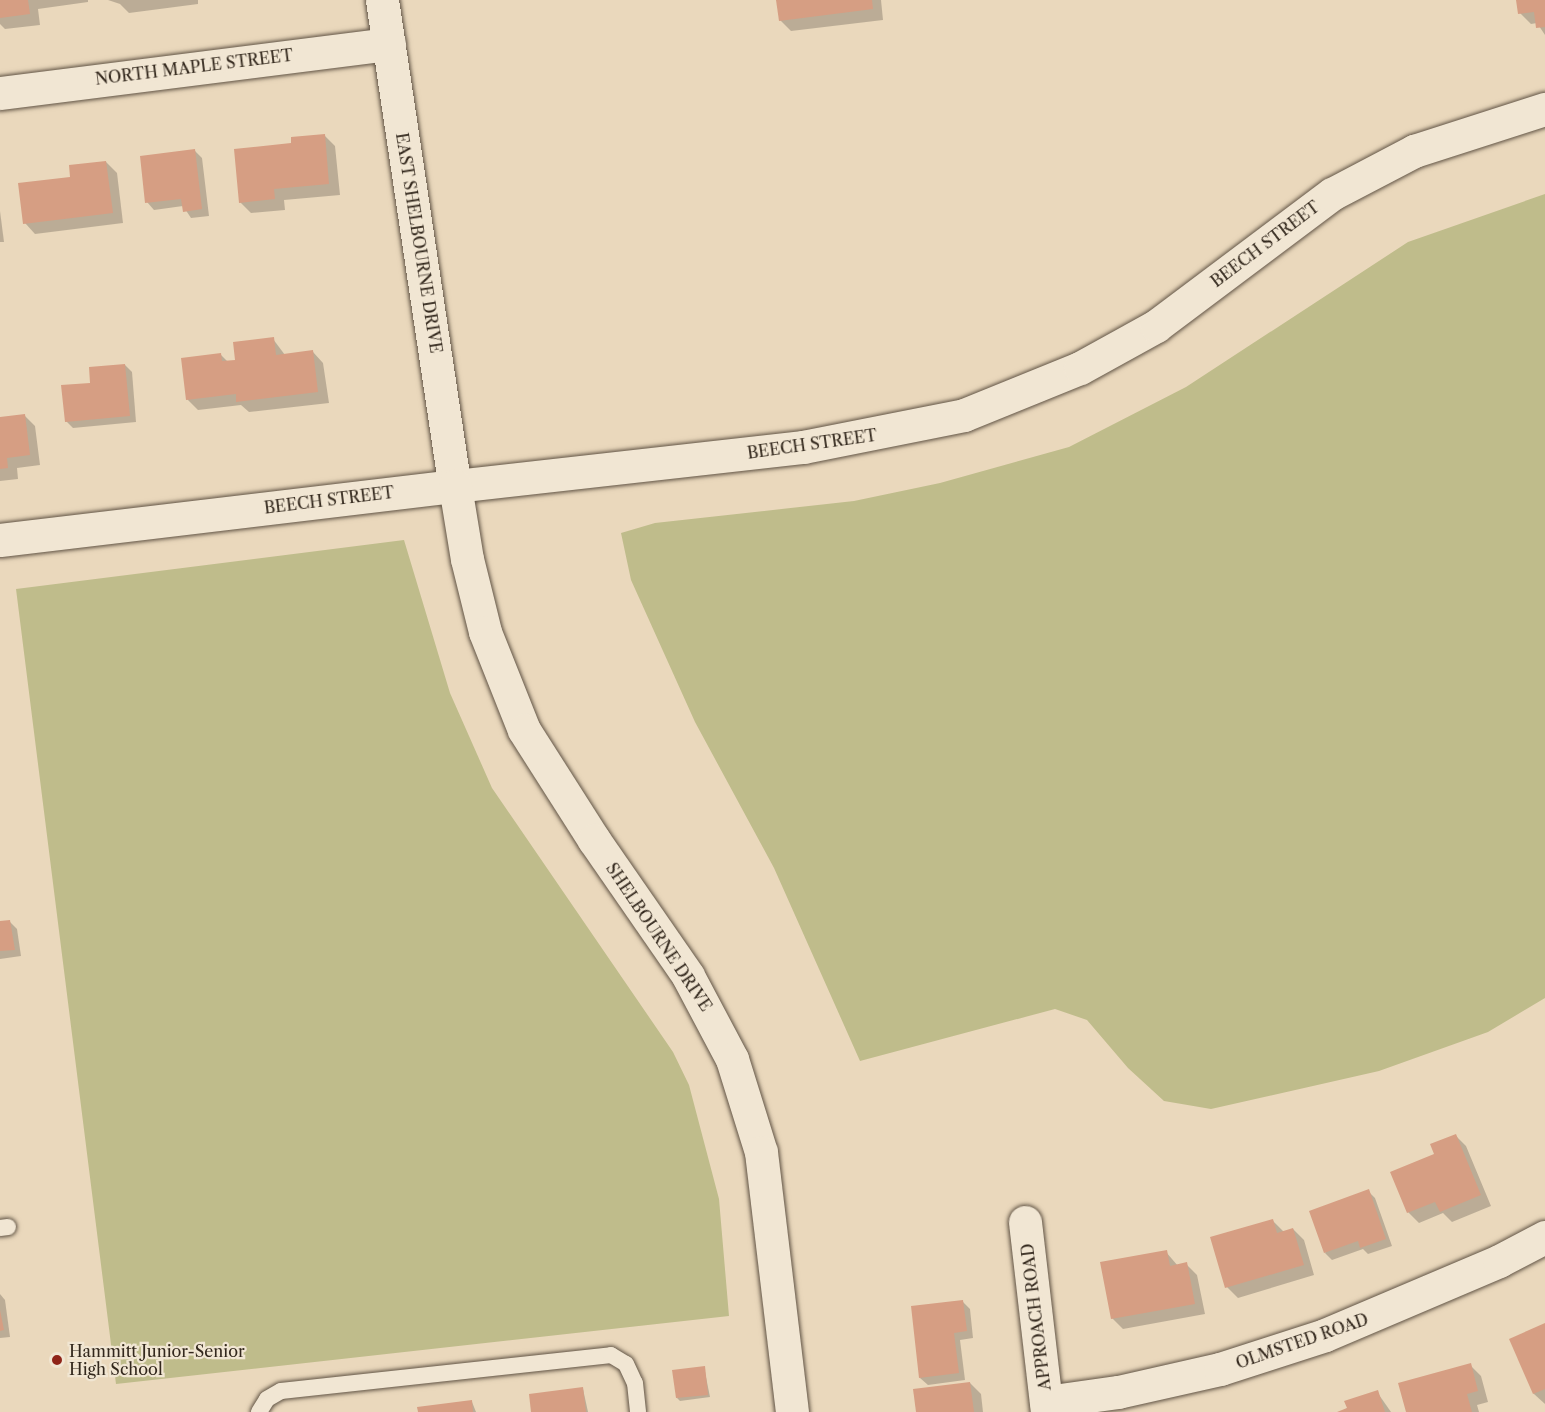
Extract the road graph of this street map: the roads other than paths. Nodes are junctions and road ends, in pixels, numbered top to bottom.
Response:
1 (382, 0) edge
2 (389, 44) junction
3 (0, 93) edge
4 (1545, 109) edge
5 (455, 486) junction
6 (0, 540) edge
7 (1025, 1222) dead end
8 (1545, 1237) edge
9 (1046, 1407) edge
10 (259, 1412) edge
11 (638, 1412) edge
12 (792, 1412) edge

1 - 2 street, EAST SHELBOURNE DRIVE
2 - 3 street, NORTH MAPLE STREET
2 - 5 street, EAST SHELBOURNE DRIVE
4 - 5 street, BEECH STREET
5 - 6 street, BEECH STREET
5 - 12 street, SHELBOURNE DRIVE
7 - 9 street, APPROACH ROAD
8 - 9 street, OLMSTED ROAD
10 - 11 lane

